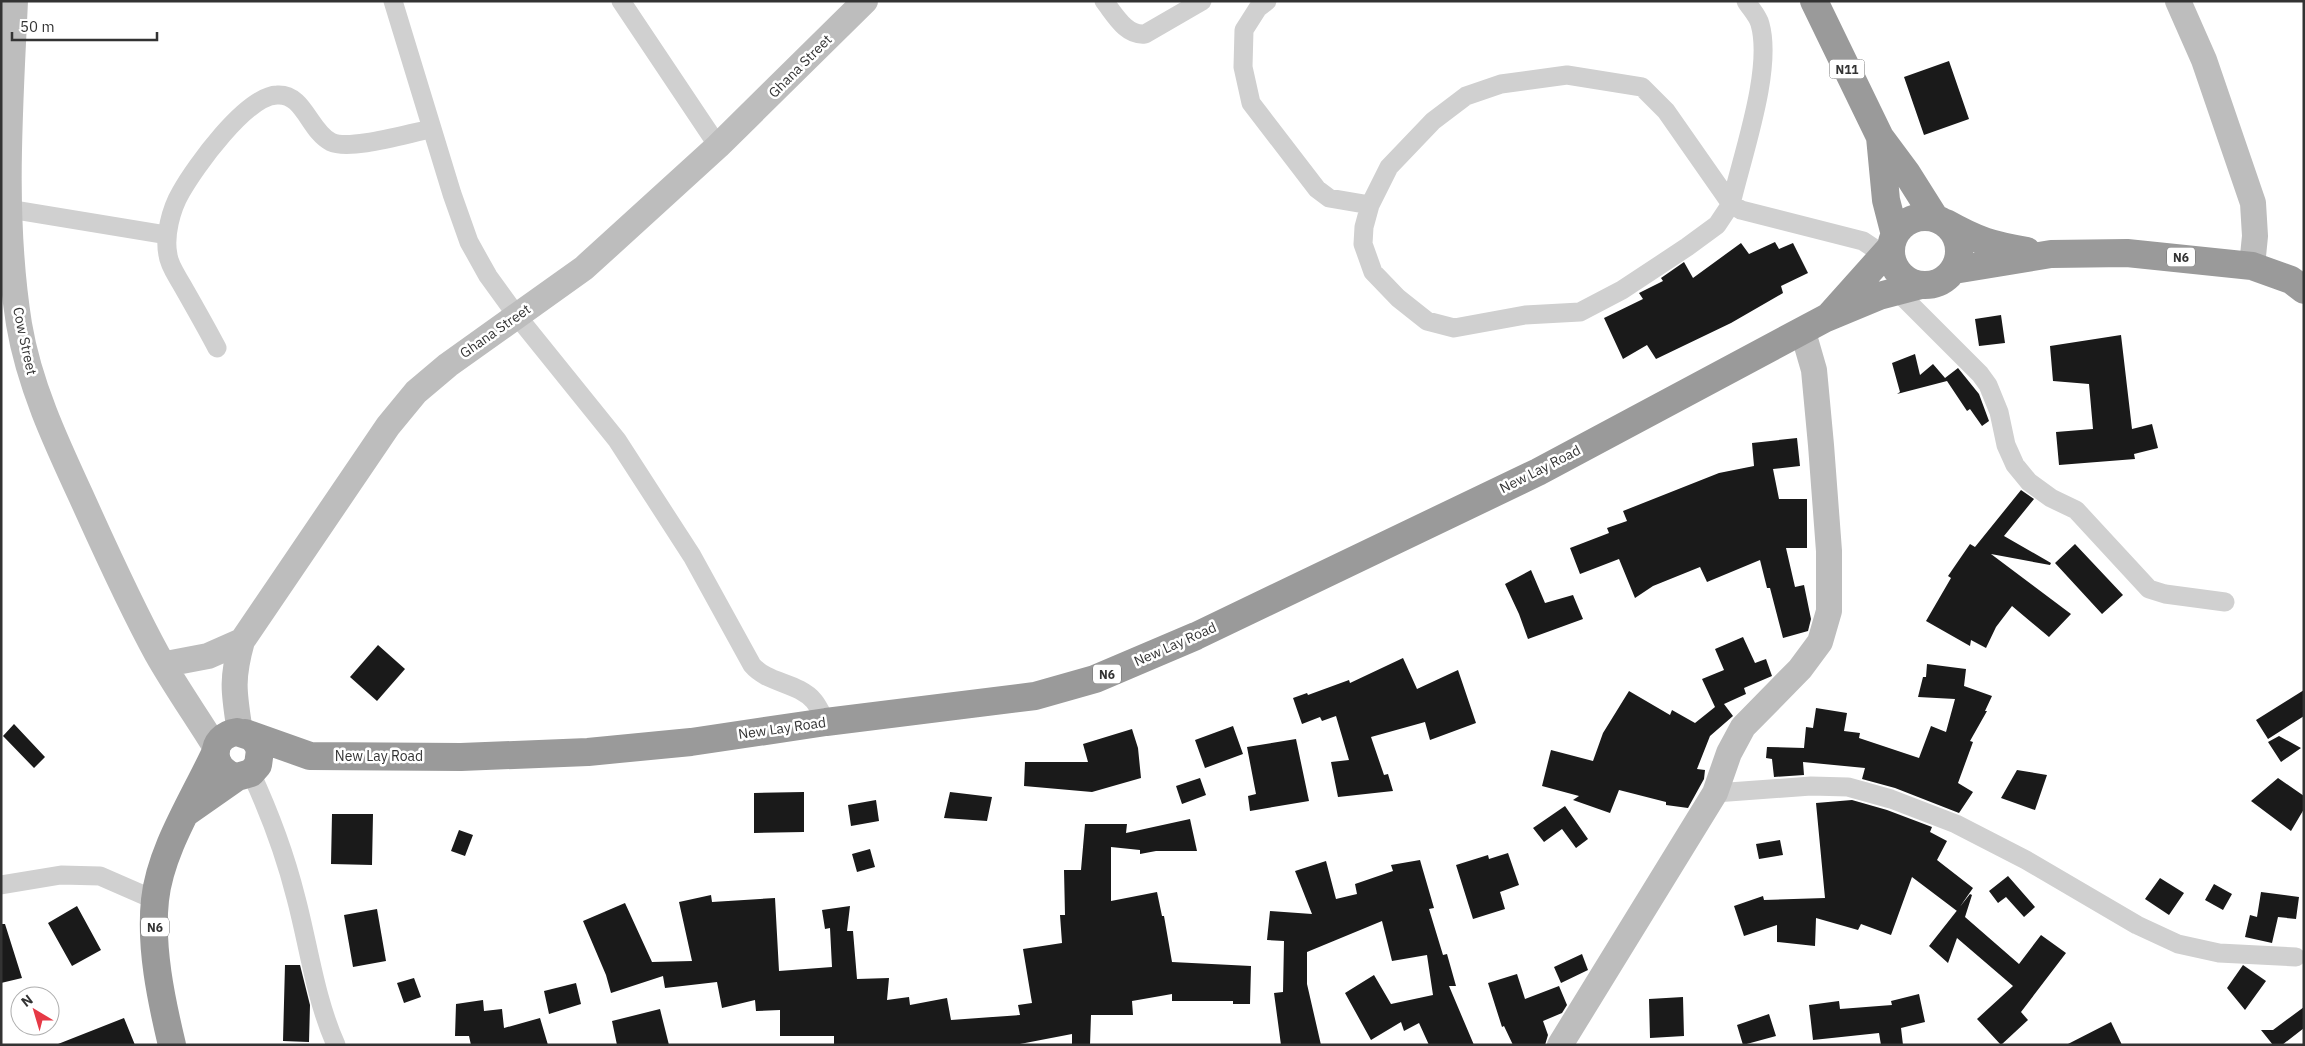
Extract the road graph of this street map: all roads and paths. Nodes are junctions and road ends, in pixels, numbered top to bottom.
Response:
1 (15, 1) edge
2 (393, 1) edge
3 (621, 1) edge
4 (865, 1) edge
5 (1104, 1) edge
6 (1202, 1) edge
7 (1268, 1) edge
8 (1746, 1) edge
9 (1814, 1) edge
10 (2178, 1) edge
11 (431, 128) junction
12 (1880, 137) junction
13 (5, 145) edge
14 (718, 146) junction
15 (1731, 204) junction
16 (1370, 205) junction
17 (9, 209) junction
18 (1939, 220) junction
19 (167, 235) junction
20 (1889, 247) junction
21 (2051, 254) junction
22 (2252, 266) junction
23 (1954, 270) junction
24 (1909, 288) junction
25 (2304, 290) edge
26 (517, 316) junction
27 (1826, 318) junction
28 (1803, 332) junction
29 (217, 348) dead end
30 (2225, 602) dead end
31 (242, 641) junction
32 (162, 659) junction
33 (826, 722) junction
34 (230, 740) junction
35 (310, 756) junction
36 (247, 774) junction
37 (1715, 793) junction
38 (186, 813) junction
39 (1, 885) edge
40 (155, 900) junction
41 (2296, 958) dead end
42 (172, 1045) edge
43 (336, 1045) edge
44 (1560, 1045) edge

1 - 13 street, Cow Street
2 - 11 street
3 - 14 street
4 - 14 street, Ghana Street
5 - 6 street
7 - 16 street
8 - 15 street
9 - 12 highway, N11
10 - 22 street
11 - 19 street
11 - 26 street
12 - 18 highway, N11
12 - 20 highway, N11
13 - 17 street, Cow Street
14 - 26 street, Ghana Street
15 - 16 street
15 - 16 street
15 - 20 street
17 - 19 street
17 - 32 street, Cow Street
18 - 20 highway, N6
18 - 21 highway, N6
18 - 23 highway
19 - 29 street
20 - 24 highway
20 - 27 highway, N6
21 - 22 highway, N6
21 - 23 highway, N6
22 - 25 highway, N6
23 - 24 highway, N6
24 - 27 highway, N6
24 - 30 street
26 - 31 street, Ghana Street
26 - 33 street
27 - 28 highway, New Lay Road / N6
28 - 33 highway, New Lay Road / N6
28 - 37 street
31 - 32 street
31 - 34 street, Ghana Street
32 - 34 street, Cow Street
33 - 35 highway, New Lay Road / N6
34 - 35 highway, N6
34 - 36 highway
34 - 36 highway
34 - 38 highway, N6
35 - 36 highway, N6
36 - 38 highway, N6
36 - 43 street
37 - 41 street
37 - 44 street
38 - 40 highway, N6
39 - 40 street
40 - 42 highway, N6

